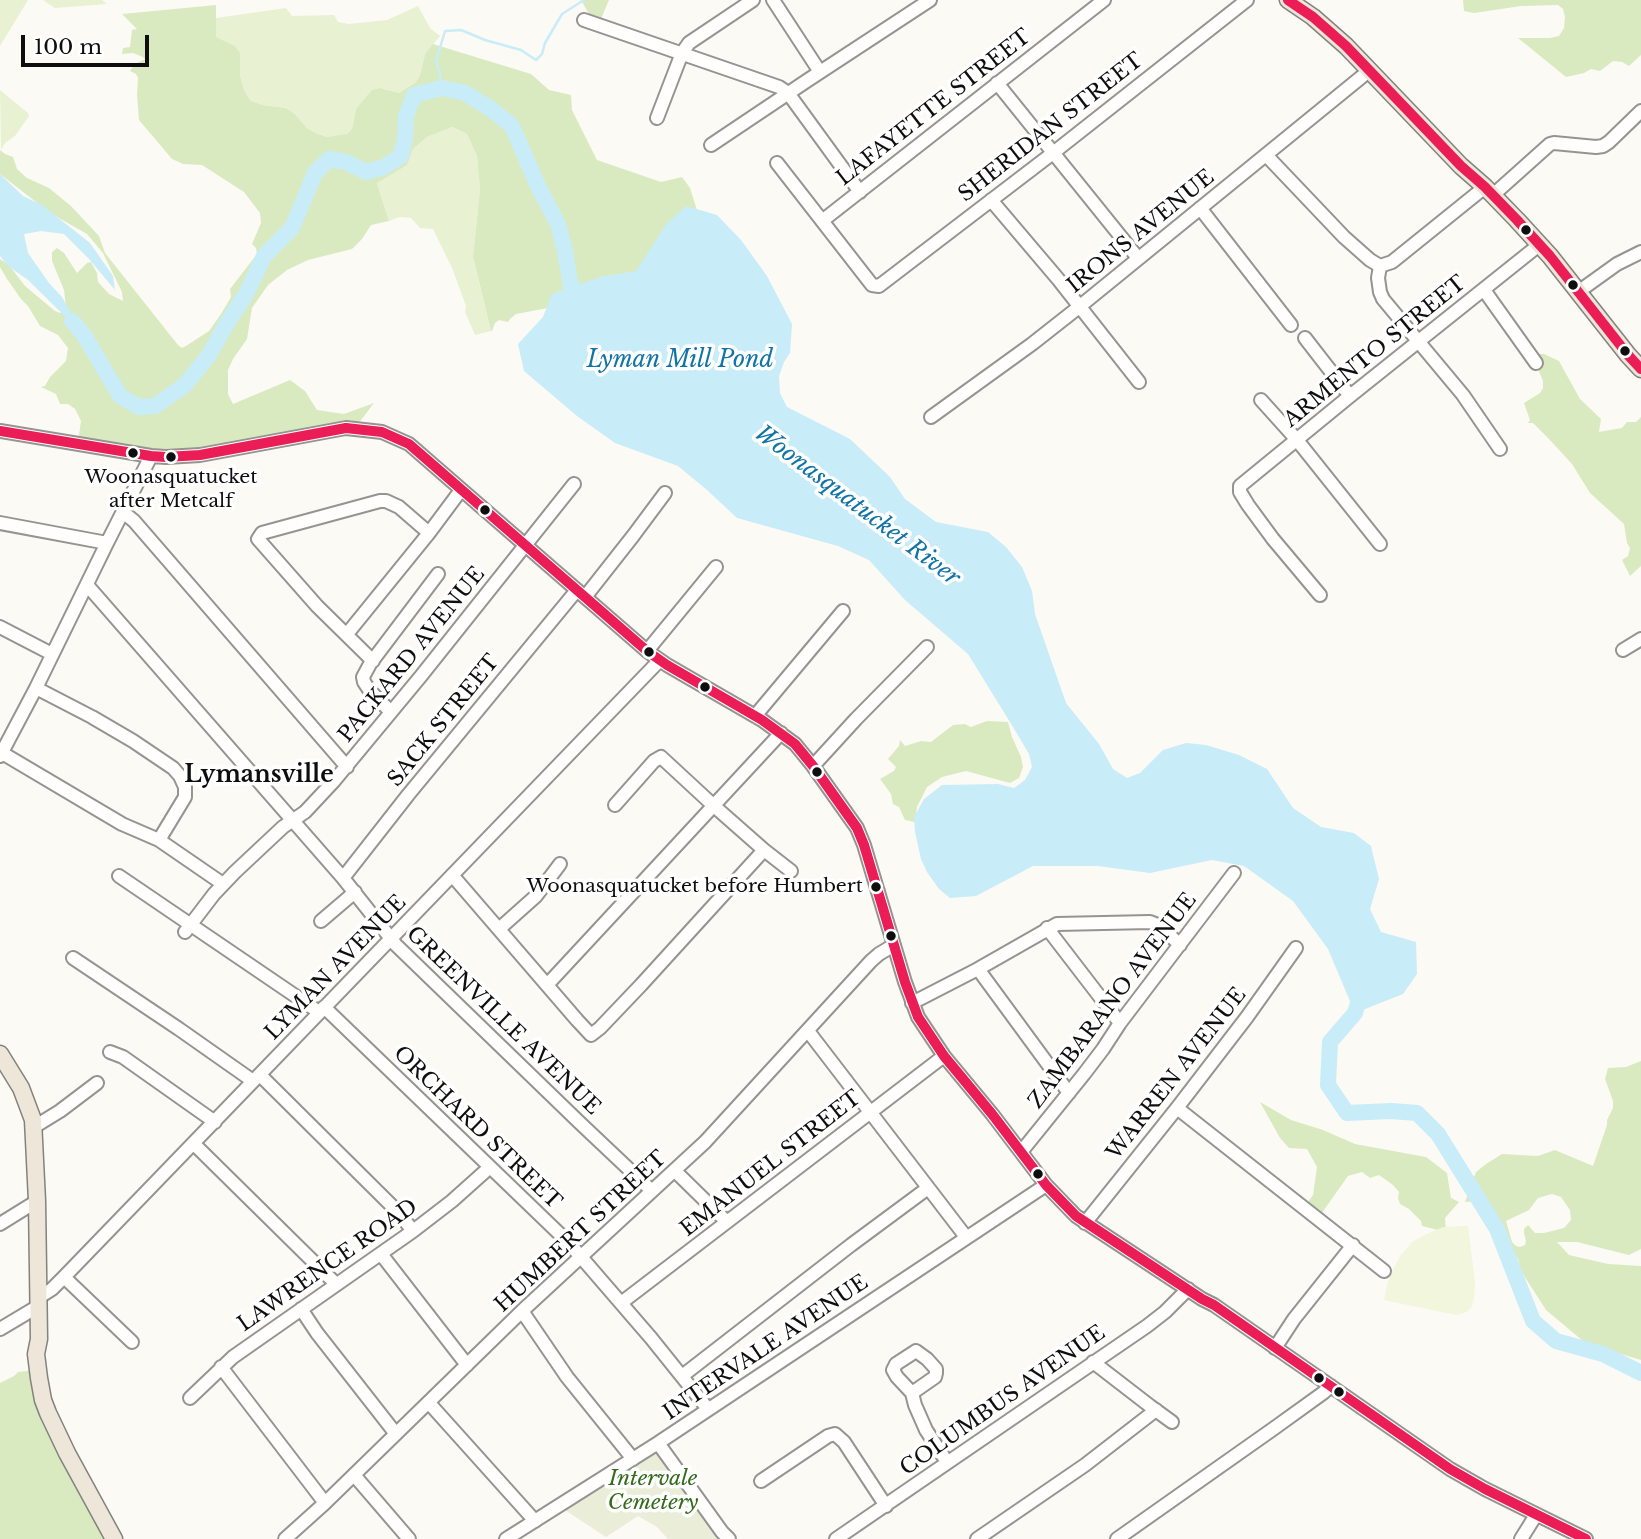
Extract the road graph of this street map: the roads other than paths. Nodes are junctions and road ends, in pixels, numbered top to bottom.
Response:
1 (753, 0) edge
2 (773, 0) edge
3 (930, 0) edge
4 (1104, 0) edge
5 (1247, 0) edge
6 (1288, 0) edge
7 (584, 20) dead end
8 (682, 52) junction
9 (1370, 70) junction
10 (820, 72) junction
11 (998, 83) junction
12 (788, 93) junction
13 (1641, 111) edge
14 (657, 118) dead end
15 (711, 145) dead end
16 (1053, 153) junction
17 (1266, 155) junction
18 (777, 163) dead end
19 (1489, 191) junction
20 (860, 192) junction
21 (991, 200) junction
22 (1200, 208) junction
23 (822, 221) junction
24 (1539, 245) junction
25 (1641, 252) edge
26 (1138, 258) junction
27 (1380, 266) junction
28 (1484, 290) junction
29 (1578, 292) junction
30 (1079, 307) junction
31 (1291, 325) dead end
32 (1306, 338) dead end
33 (1417, 342) junction
34 (1536, 363) dead end
35 (1641, 369) edge
36 (1139, 382) dead end
37 (1350, 396) junction
38 (1261, 400) dead end
39 (931, 417) dead end
40 (0, 431) edge
41 (1297, 440) junction
42 (1500, 449) dead end
43 (151, 456) junction
44 (574, 484) dead end
45 (461, 490) junction
46 (665, 493) dead end
47 (123, 512) junction
48 (0, 523) edge
49 (429, 533) junction
50 (107, 543) junction
51 (524, 544) junction
52 (1380, 544) dead end
53 (716, 567) dead end
54 (438, 574) dead end
55 (87, 586) junction
56 (581, 593) junction
57 (1320, 595) dead end
58 (843, 611) dead end
59 (0, 628) edge
60 (347, 634) junction
61 (1641, 639) edge
62 (928, 646) dead end
63 (1623, 650) dead end
64 (648, 651) junction
65 (52, 654) junction
66 (660, 660) junction
67 (373, 661) junction
68 (36, 688) junction
69 (391, 712) junction
70 (755, 716) junction
71 (781, 733) junction
72 (1, 755) edge
73 (813, 765) junction
74 (347, 766) junction
75 (615, 805) dead end
76 (714, 806) junction
77 (292, 821) junction
78 (159, 840) junction
79 (764, 850) junction
80 (560, 864) dead end
81 (791, 871) dead end
82 (1234, 873) dead end
83 (452, 875) junction
84 (120, 876) dead end
85 (343, 878) junction
86 (223, 884) junction
87 (355, 892) junction
88 (321, 921) dead end
89 (188, 928) junction
90 (499, 929) junction
91 (1047, 929) junction
92 (391, 938) junction
93 (894, 945) junction
94 (1180, 945) junction
95 (1296, 947) dead end
96 (73, 958) dead end
97 (978, 969) junction
98 (547, 985) junction
99 (912, 1003) junction
100 (321, 1010) junction
101 (1119, 1023) junction
102 (808, 1031) junction
103 (110, 1052) dead end
104 (0, 1054) edge
105 (944, 1056) junction
106 (257, 1078) junction
107 (97, 1083) dead end
108 (1069, 1093) junction
109 (1177, 1108) junction
110 (870, 1112) junction
111 (215, 1122) junction
112 (34, 1127) junction
113 (194, 1144) junction
114 (1021, 1152) junction
115 (490, 1167) junction
116 (675, 1171) junction
117 (1046, 1185) junction
118 (928, 1188) junction
119 (652, 1191) junction
120 (37, 1201) junction
121 (727, 1222) junction
122 (1085, 1223) junction
123 (0, 1224) edge
124 (413, 1231) junction
125 (967, 1237) junction
126 (1353, 1245) junction
127 (381, 1254) junction
128 (581, 1256) junction
129 (1384, 1271) dead end
130 (64, 1278) junction
131 (336, 1284) junction
132 (1188, 1289) junction
133 (37, 1303) junction
134 (621, 1303) junction
135 (301, 1309) junction
136 (522, 1311) junction
137 (0, 1329) edge
138 (132, 1342) dead end
139 (1275, 1348) junction
140 (1093, 1362) junction
141 (467, 1365) junction
142 (221, 1367) junction
143 (682, 1376) junction
144 (1331, 1386) junction
145 (912, 1393) dead end
146 (190, 1398) dead end
147 (429, 1403) junction
148 (708, 1409) junction
149 (1156, 1410) junction
150 (1172, 1422) dead end
151 (396, 1434) junction
152 (658, 1443) junction
153 (633, 1459) junction
154 (947, 1462) junction
155 (354, 1475) junction
156 (761, 1481) dead end
157 (325, 1503) junction
158 (886, 1506) junction
159 (1536, 1515) junction
160 (535, 1521) junction
161 (114, 1539) edge
162 (285, 1539) edge
163 (409, 1539) edge
164 (506, 1539) edge
165 (729, 1539) edge
166 (836, 1539) edge
167 (977, 1539) edge
168 (1117, 1539) edge
169 (1521, 1539) edge
170 (1586, 1539) edge

1 - 8 street
2 - 10 street
3 - 10 street
4 - 11 street, LAFAYETTE STREET
5 - 16 street, SHERIDAN STREET
6 - 9 main road
7 - 8 street
8 - 12 street
8 - 14 street
9 - 17 street, IRONS AVENUE
9 - 19 main road
10 - 12 street
11 - 16 street
11 - 20 street, LAFAYETTE STREET
12 - 15 street
12 - 20 street
13 - 19 street
16 - 21 street, SHERIDAN STREET
16 - 26 street
17 - 22 street, IRONS AVENUE
17 - 27 street
18 - 23 street
19 - 24 main road
19 - 27 street
20 - 23 street, LAFAYETTE STREET
21 - 23 street, SHERIDAN STREET
21 - 30 street
22 - 26 street, IRONS AVENUE
22 - 31 street
24 - 28 street, ARMENTO STREET
24 - 29 main road
25 - 29 street
26 - 30 street, IRONS AVENUE
27 - 33 street
28 - 33 street, ARMENTO STREET
28 - 34 street
29 - 35 main road
30 - 36 street
30 - 39 street, IRONS AVENUE
32 - 37 street
33 - 37 street, ARMENTO STREET
33 - 42 street
37 - 41 street, ARMENTO STREET
38 - 41 street
40 - 43 street
41 - 52 street
41 - 57 street, ARMENTO STREET
43 - 45 street
43 - 47 street
44 - 51 street, PACKARD AVENUE
45 - 49 street
45 - 51 street
46 - 56 street, SACK STREET
47 - 50 street
47 - 74 street
48 - 50 street
49 - 60 street
49 - 60 street
50 - 55 street
51 - 56 street
51 - 69 street, PACKARD AVENUE
53 - 64 street
54 - 67 street
55 - 65 street
55 - 77 street, GREENVILLE AVENUE
56 - 64 street
56 - 85 street, SACK STREET
58 - 70 street
59 - 65 street
60 - 67 street
61 - 63 street
62 - 73 street
64 - 66 street
65 - 68 street
66 - 70 street
66 - 83 street, LYMAN AVENUE
67 - 69 street
68 - 72 street
68 - 78 street
69 - 74 street, PACKARD AVENUE
70 - 71 street
71 - 73 street
71 - 76 street
72 - 78 street
73 - 93 street
74 - 77 street, PACKARD AVENUE
75 - 76 street
76 - 79 street
76 - 98 street
77 - 85 street, GREENVILLE AVENUE
77 - 86 street, PACKARD AVENUE
78 - 86 street
79 - 81 street
79 - 98 street
80 - 90 street
82 - 94 street, ZAMBARANO AVENUE
83 - 90 street
83 - 92 street, LYMAN AVENUE
84 - 89 street, ORCHARD STREET
85 - 87 street, GREENVILLE AVENUE
86 - 89 street, PACKARD AVENUE
87 - 88 street
87 - 92 street, GREENVILLE AVENUE
89 - 100 street, ORCHARD STREET
90 - 98 street
91 - 94 street
91 - 97 street
91 - 101 street
92 - 100 street, LYMAN AVENUE
92 - 119 street, GREENVILLE AVENUE
93 - 99 street
93 - 102 street, HUMBERT STREET
94 - 101 street, ZAMBARANO AVENUE
95 - 109 street, WARREN AVENUE
96 - 106 street
97 - 99 street
97 - 108 street
99 - 105 street
100 - 106 street, LYMAN AVENUE
100 - 115 street, ORCHARD STREET
101 - 108 street, ZAMBARANO AVENUE
102 - 110 street
102 - 116 street, HUMBERT STREET
103 - 111 street
104 - 112 main road
105 - 110 street, EMANUEL STREET
105 - 114 street
106 - 111 street, LYMAN AVENUE
106 - 124 street
107 - 112 street
108 - 114 street, ZAMBARANO AVENUE
109 - 122 street, WARREN AVENUE
109 - 126 street
110 - 118 street
110 - 121 street, EMANUEL STREET
111 - 113 street, LYMAN AVENUE
112 - 120 main road
113 - 130 street, LYMAN AVENUE
113 - 131 street
114 - 117 street
115 - 124 street, LAWRENCE ROAD
115 - 128 street, ORCHARD STREET
116 - 119 street, HUMBERT STREET
116 - 121 street
117 - 122 street
117 - 125 street, INTERVALE AVENUE
118 - 125 street
118 - 143 street
119 - 128 street, HUMBERT STREET
120 - 123 street
120 - 133 main road
121 - 134 street, EMANUEL STREET
122 - 132 street
124 - 127 street, LAWRENCE ROAD
125 - 148 street, INTERVALE AVENUE
126 - 129 street
126 - 139 street
127 - 131 street, LAWRENCE ROAD
127 - 141 street
128 - 134 street, ORCHARD STREET
128 - 136 street, HUMBERT STREET
130 - 133 street, LYMAN AVENUE
130 - 138 street
131 - 135 street, LAWRENCE ROAD
132 - 139 street
132 - 140 street, COLUMBUS AVENUE
133 - 137 street, LYMAN AVENUE
133 - 161 main road
134 - 143 street, ORCHARD STREET
135 - 142 street, LAWRENCE ROAD
135 - 151 street
136 - 141 street, HUMBERT STREET
136 - 153 street
139 - 144 street
140 - 149 street
140 - 154 street, COLUMBUS AVENUE
141 - 147 street, HUMBERT STREET
142 - 146 street, LAWRENCE ROAD
142 - 157 street
143 - 148 street, ORCHARD STREET
144 - 159 street
144 - 168 street
145 - 154 street
147 - 151 street, HUMBERT STREET
147 - 160 street
148 - 152 street, INTERVALE AVENUE
149 - 150 street
149 - 167 street
151 - 155 street, HUMBERT STREET
152 - 153 street, INTERVALE AVENUE
152 - 165 street
153 - 160 street, INTERVALE AVENUE
154 - 158 street, COLUMBUS AVENUE
155 - 157 street, HUMBERT STREET
155 - 163 street
156 - 158 street
157 - 162 street, HUMBERT STREET
158 - 166 street, COLUMBUS AVENUE
159 - 169 street
159 - 170 street
160 - 164 street, INTERVALE AVENUE

